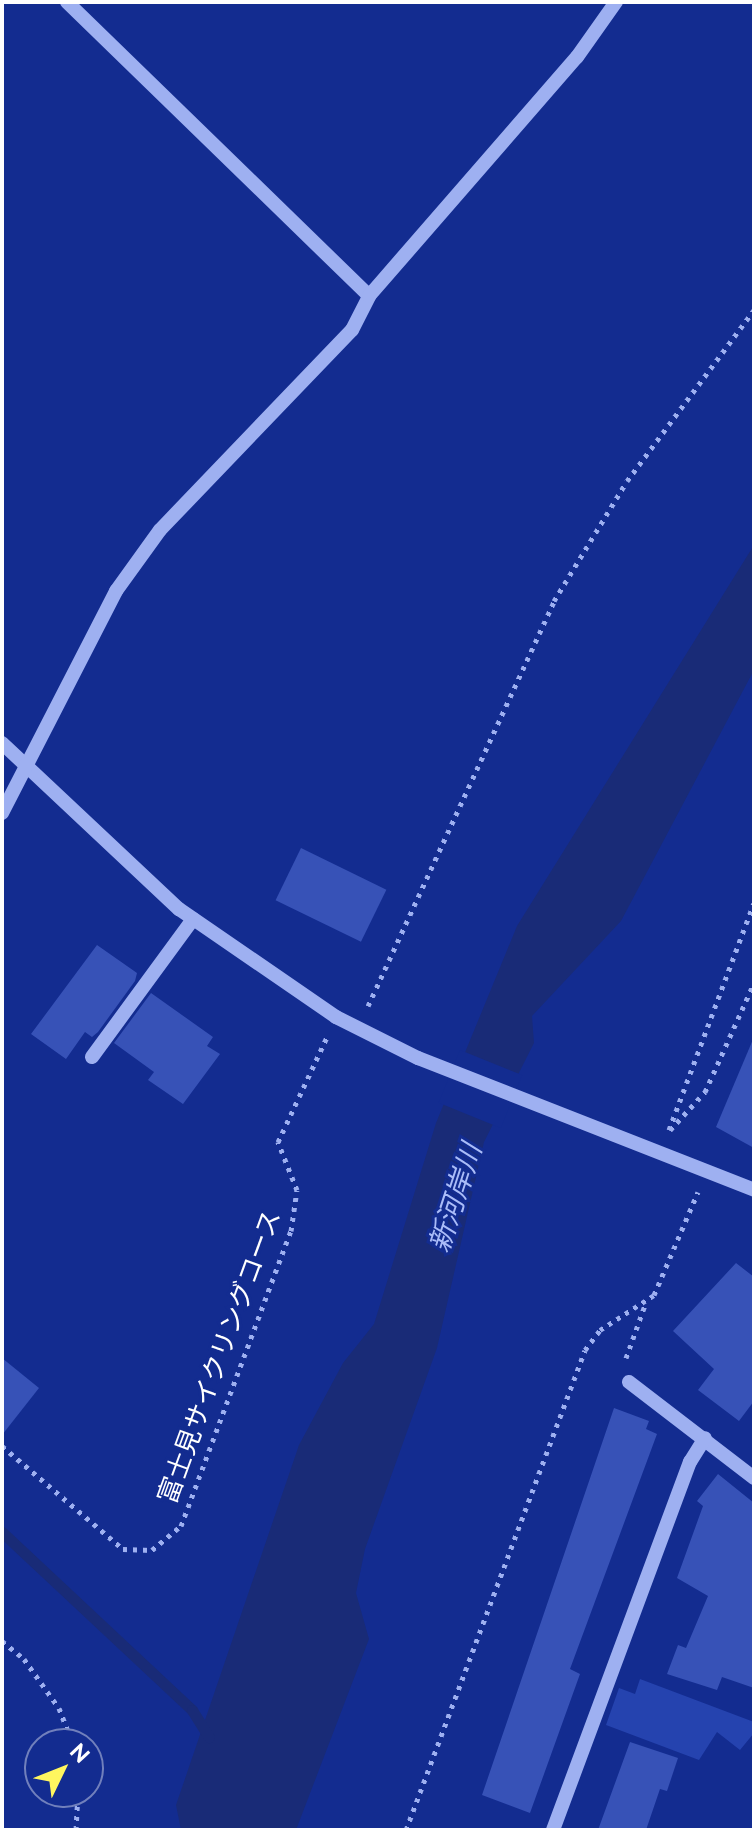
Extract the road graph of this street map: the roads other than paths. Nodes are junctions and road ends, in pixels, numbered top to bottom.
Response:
1 (67, 2) edge
2 (616, 2) edge
3 (369, 296) junction
4 (2, 743) edge
5 (26, 766) junction
6 (2, 813) edge
7 (193, 919) junction
8 (92, 1057) dead end
9 (754, 1190) edge
10 (629, 1382) road end
11 (705, 1438) junction
12 (754, 1478) edge
13 (553, 1830) edge

1 - 3 street
2 - 3 street
3 - 5 street
4 - 5 street
5 - 6 street
5 - 7 street
7 - 8 street
7 - 9 street
10 - 11 street
11 - 12 street
11 - 13 street

